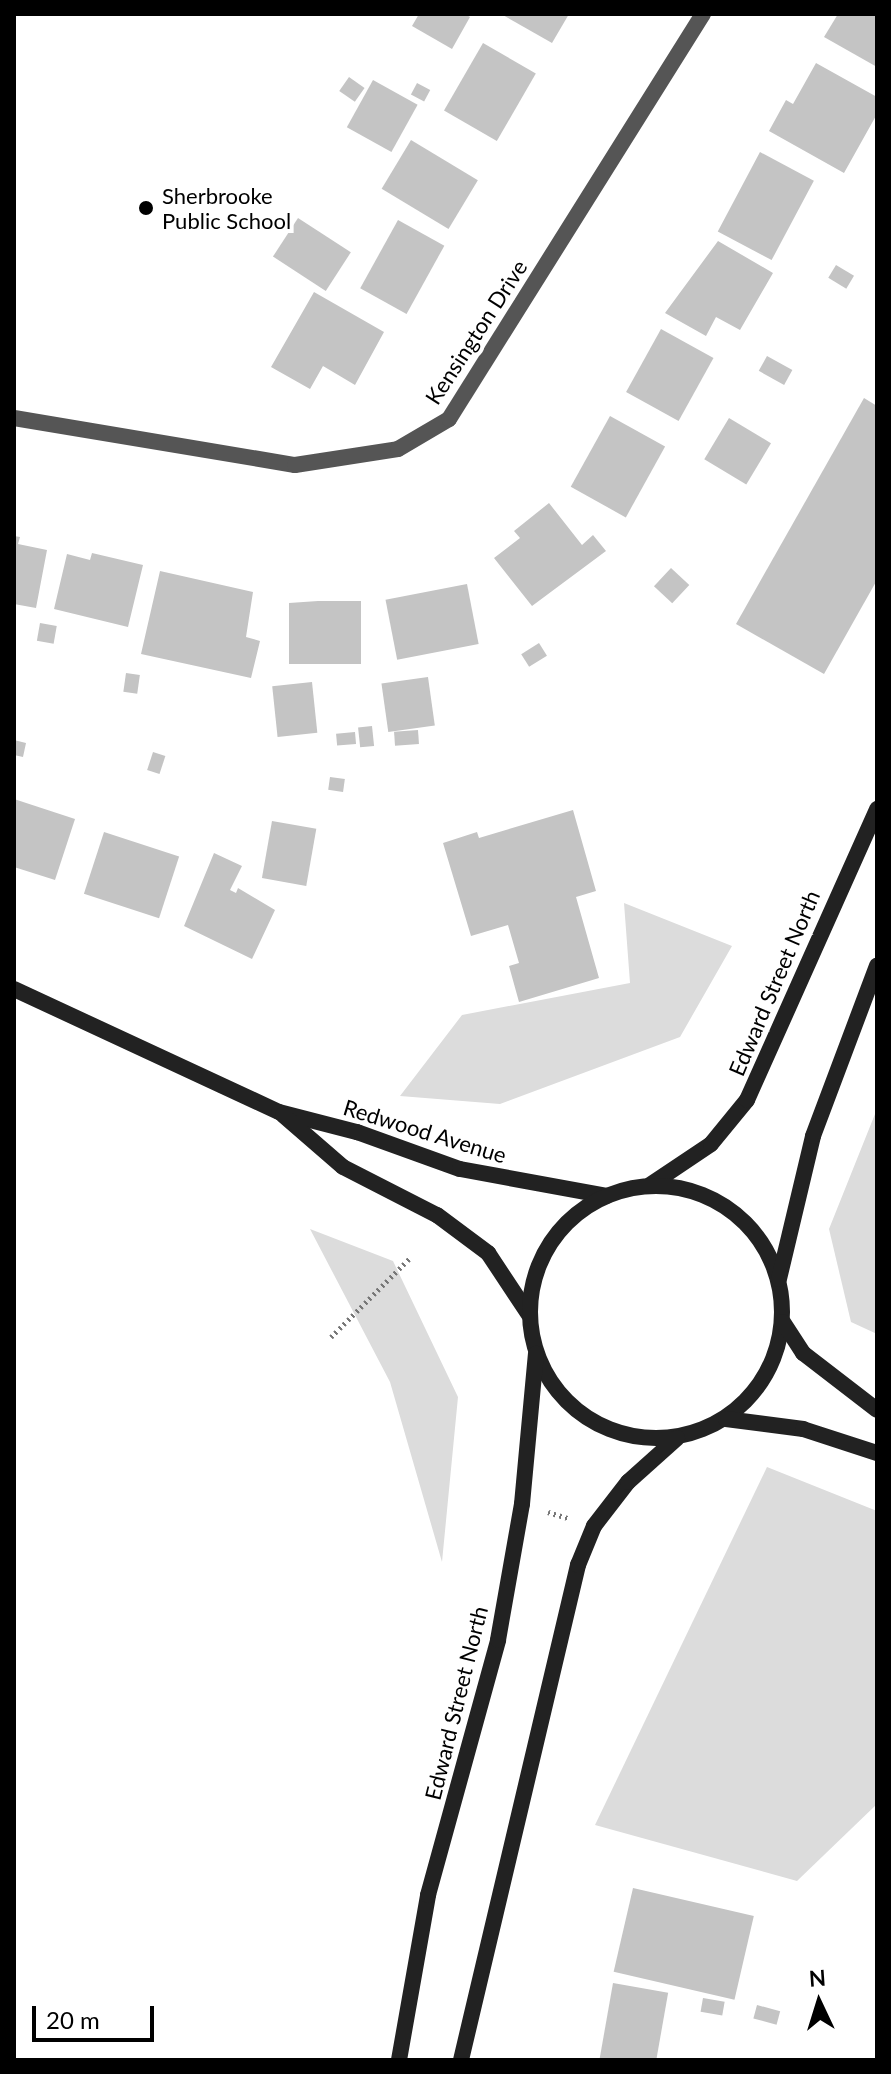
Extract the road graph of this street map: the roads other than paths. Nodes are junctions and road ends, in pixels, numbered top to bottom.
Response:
1 (703, 14) edge
2 (14, 418) edge
3 (877, 809) edge
4 (877, 966) edge
5 (14, 989) edge
6 (279, 1112) junction
7 (650, 1185) junction
8 (607, 1196) junction
9 (779, 1279) junction
10 (529, 1315) junction
11 (783, 1322) junction
12 (536, 1353) junction
13 (877, 1410) edge
14 (726, 1419) junction
15 (677, 1438) junction
16 (877, 1453) edge
17 (399, 2060) edge
18 (461, 2060) edge

1 - 2 street, Kensington Drive
3 - 7 main road, Edward Street North
4 - 9 main road
5 - 6 main road, Redwood Avenue
6 - 8 main road, Redwood Avenue
6 - 10 main road, Redwood Avenue
7 - 8 main road
7 - 9 main road
8 - 10 main road
9 - 11 main road
10 - 12 main road
11 - 13 main road
11 - 14 main road
12 - 15 main road
12 - 17 main road, Edward Street North
14 - 15 main road
14 - 16 main road
15 - 18 main road

